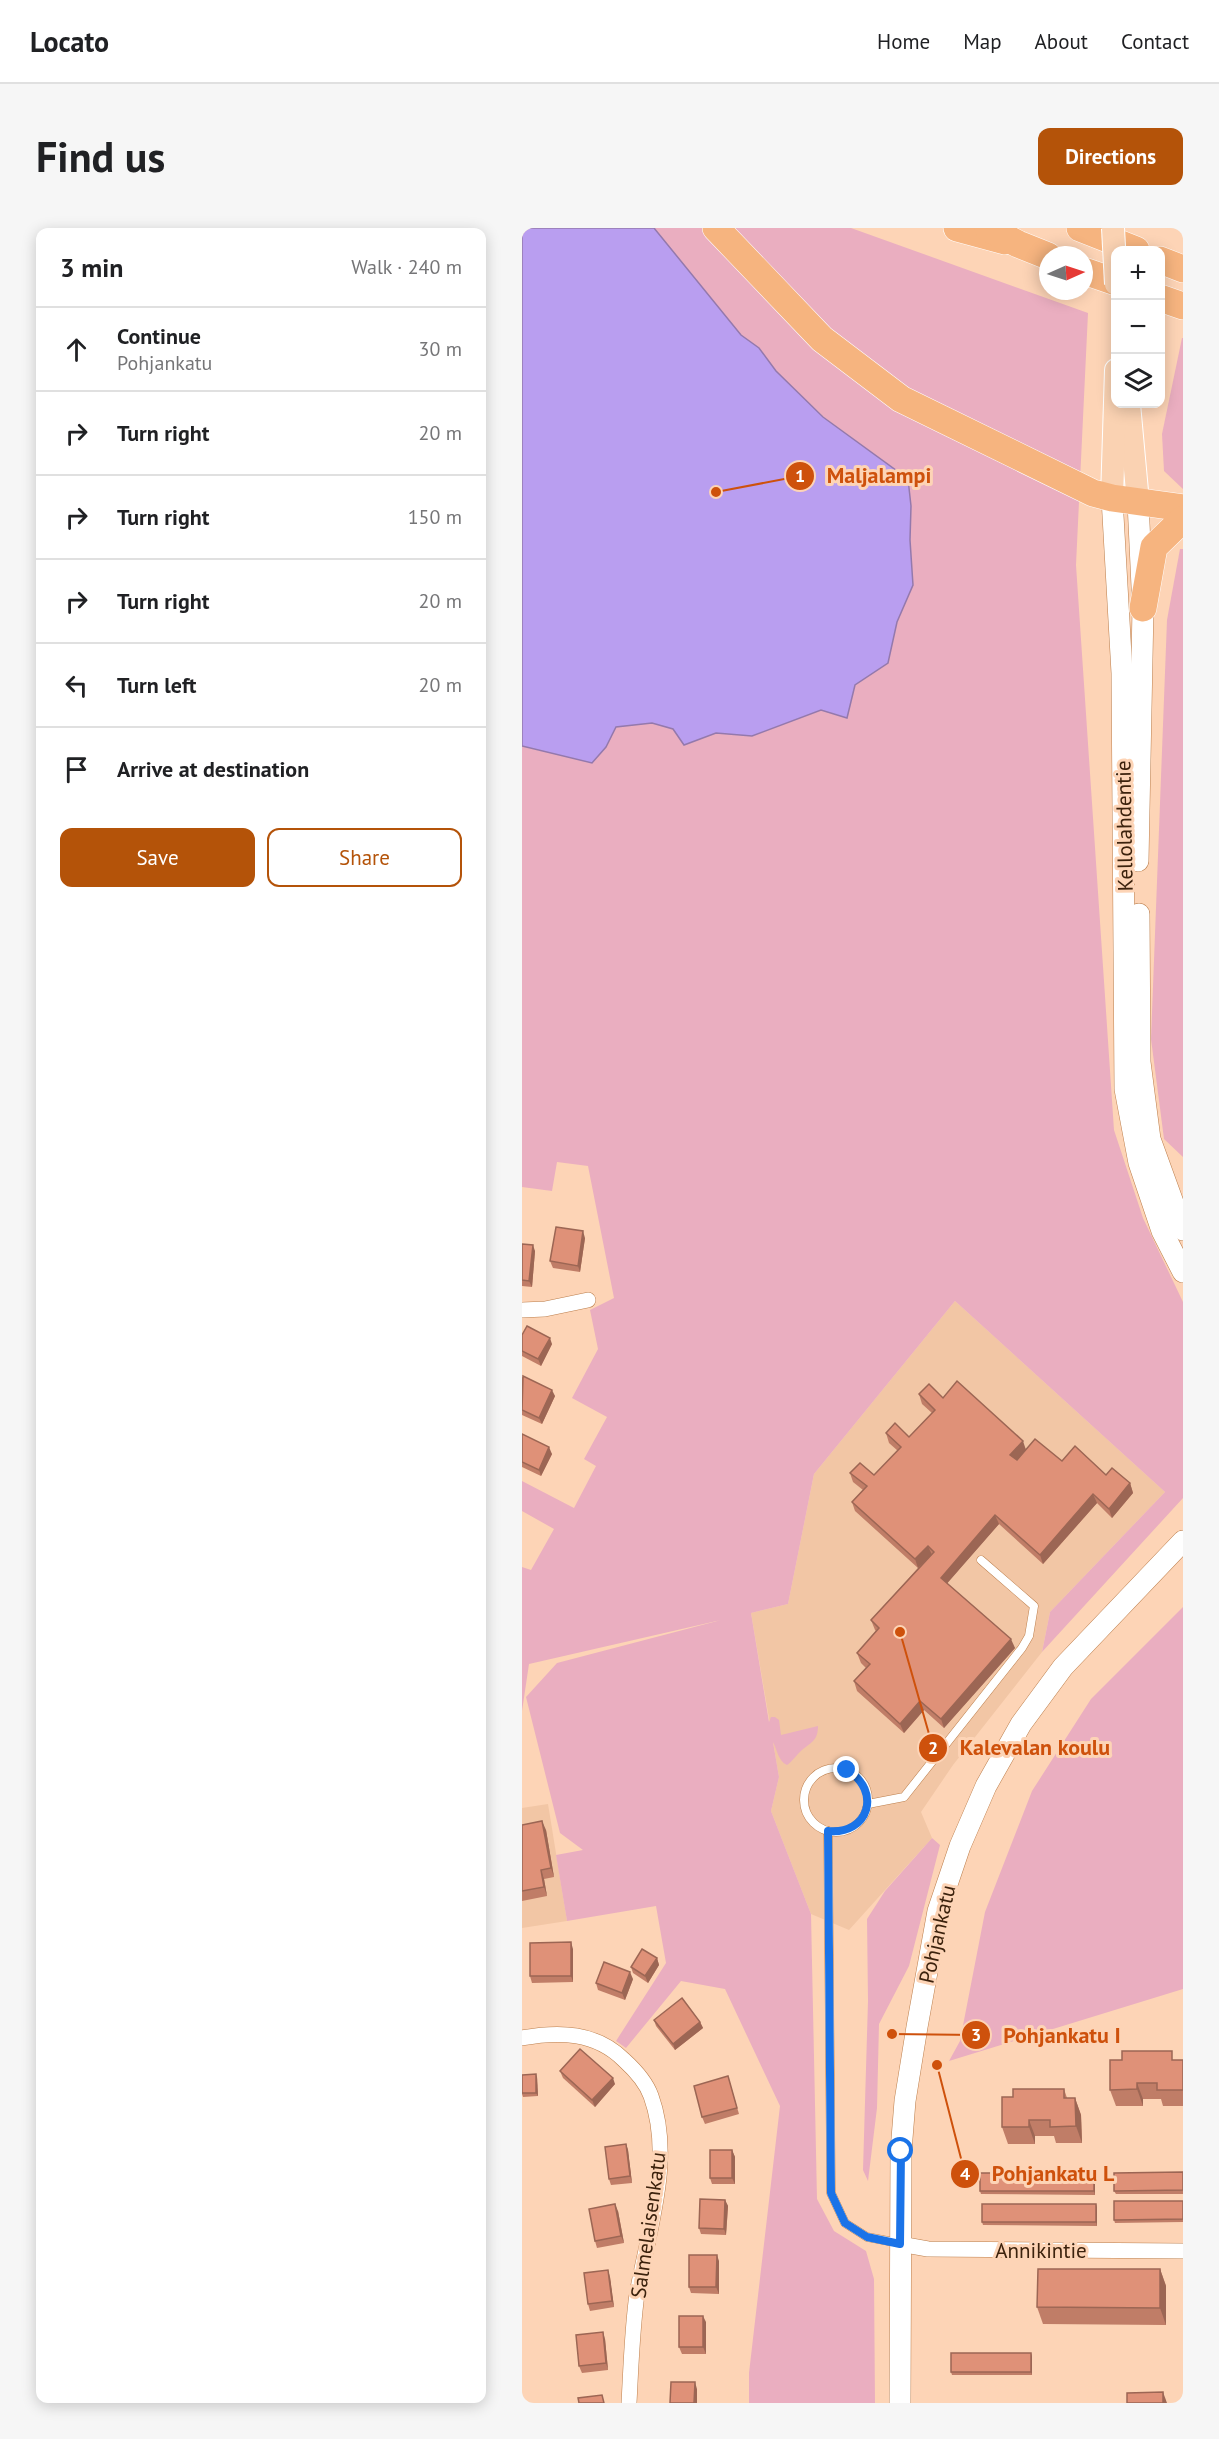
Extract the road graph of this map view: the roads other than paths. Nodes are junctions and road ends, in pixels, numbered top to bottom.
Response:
1 (716, 228) edge
2 (957, 228) edge
3 (988, 228) edge
4 (1080, 228) edge
5 (1113, 228) edge
6 (1017, 244) junction
7 (1114, 246) edge
8 (1126, 246) edge
9 (1039, 253) edge
10 (1165, 262) edge
11 (1183, 269) edge
12 (1093, 274) edge
13 (1111, 281) edge
14 (1165, 299) edge
15 (1183, 306) edge
16 (1119, 408) edge
17 (1129, 408) edge
18 (1125, 500) junction
19 (1183, 508) edge
20 (1183, 519) edge
21 (1143, 608) junction
22 (1183, 1230) edge
23 (1183, 1272) edge
24 (588, 1300) dead end
25 (522, 1310) edge
26 (1183, 1541) edge
27 (981, 1560) dead end
28 (868, 1804) junction
29 (828, 1831) junction
30 (522, 2038) edge
31 (900, 2244) junction
32 (1183, 2251) edge
33 (628, 2403) edge
34 (900, 2403) edge

1 - 18 highway
2 - 6 highway
3 - 6 highway
4 - 8 highway
5 - 7 main road, bridge
6 - 9 highway
10 - 11 highway
12 - 13 highway
14 - 15 highway
16 - 18 main road, Kellolahdentie
17 - 18 main road, Kellolahdentie
18 - 19 highway
18 - 21 main road, Kellolahdentie
18 - 23 main road, Kellolahdentie
20 - 21 highway
21 - 22 main road, Kellolahdentie
24 - 25 street
26 - 31 main road, Pohjankatu
27 - 28 lane
28 - 29 lane
28 - 29 lane
29 - 31 lane
30 - 33 street, Salmelaisenkatu
31 - 32 street, Annikintie
31 - 34 main road, Pohjankatu

